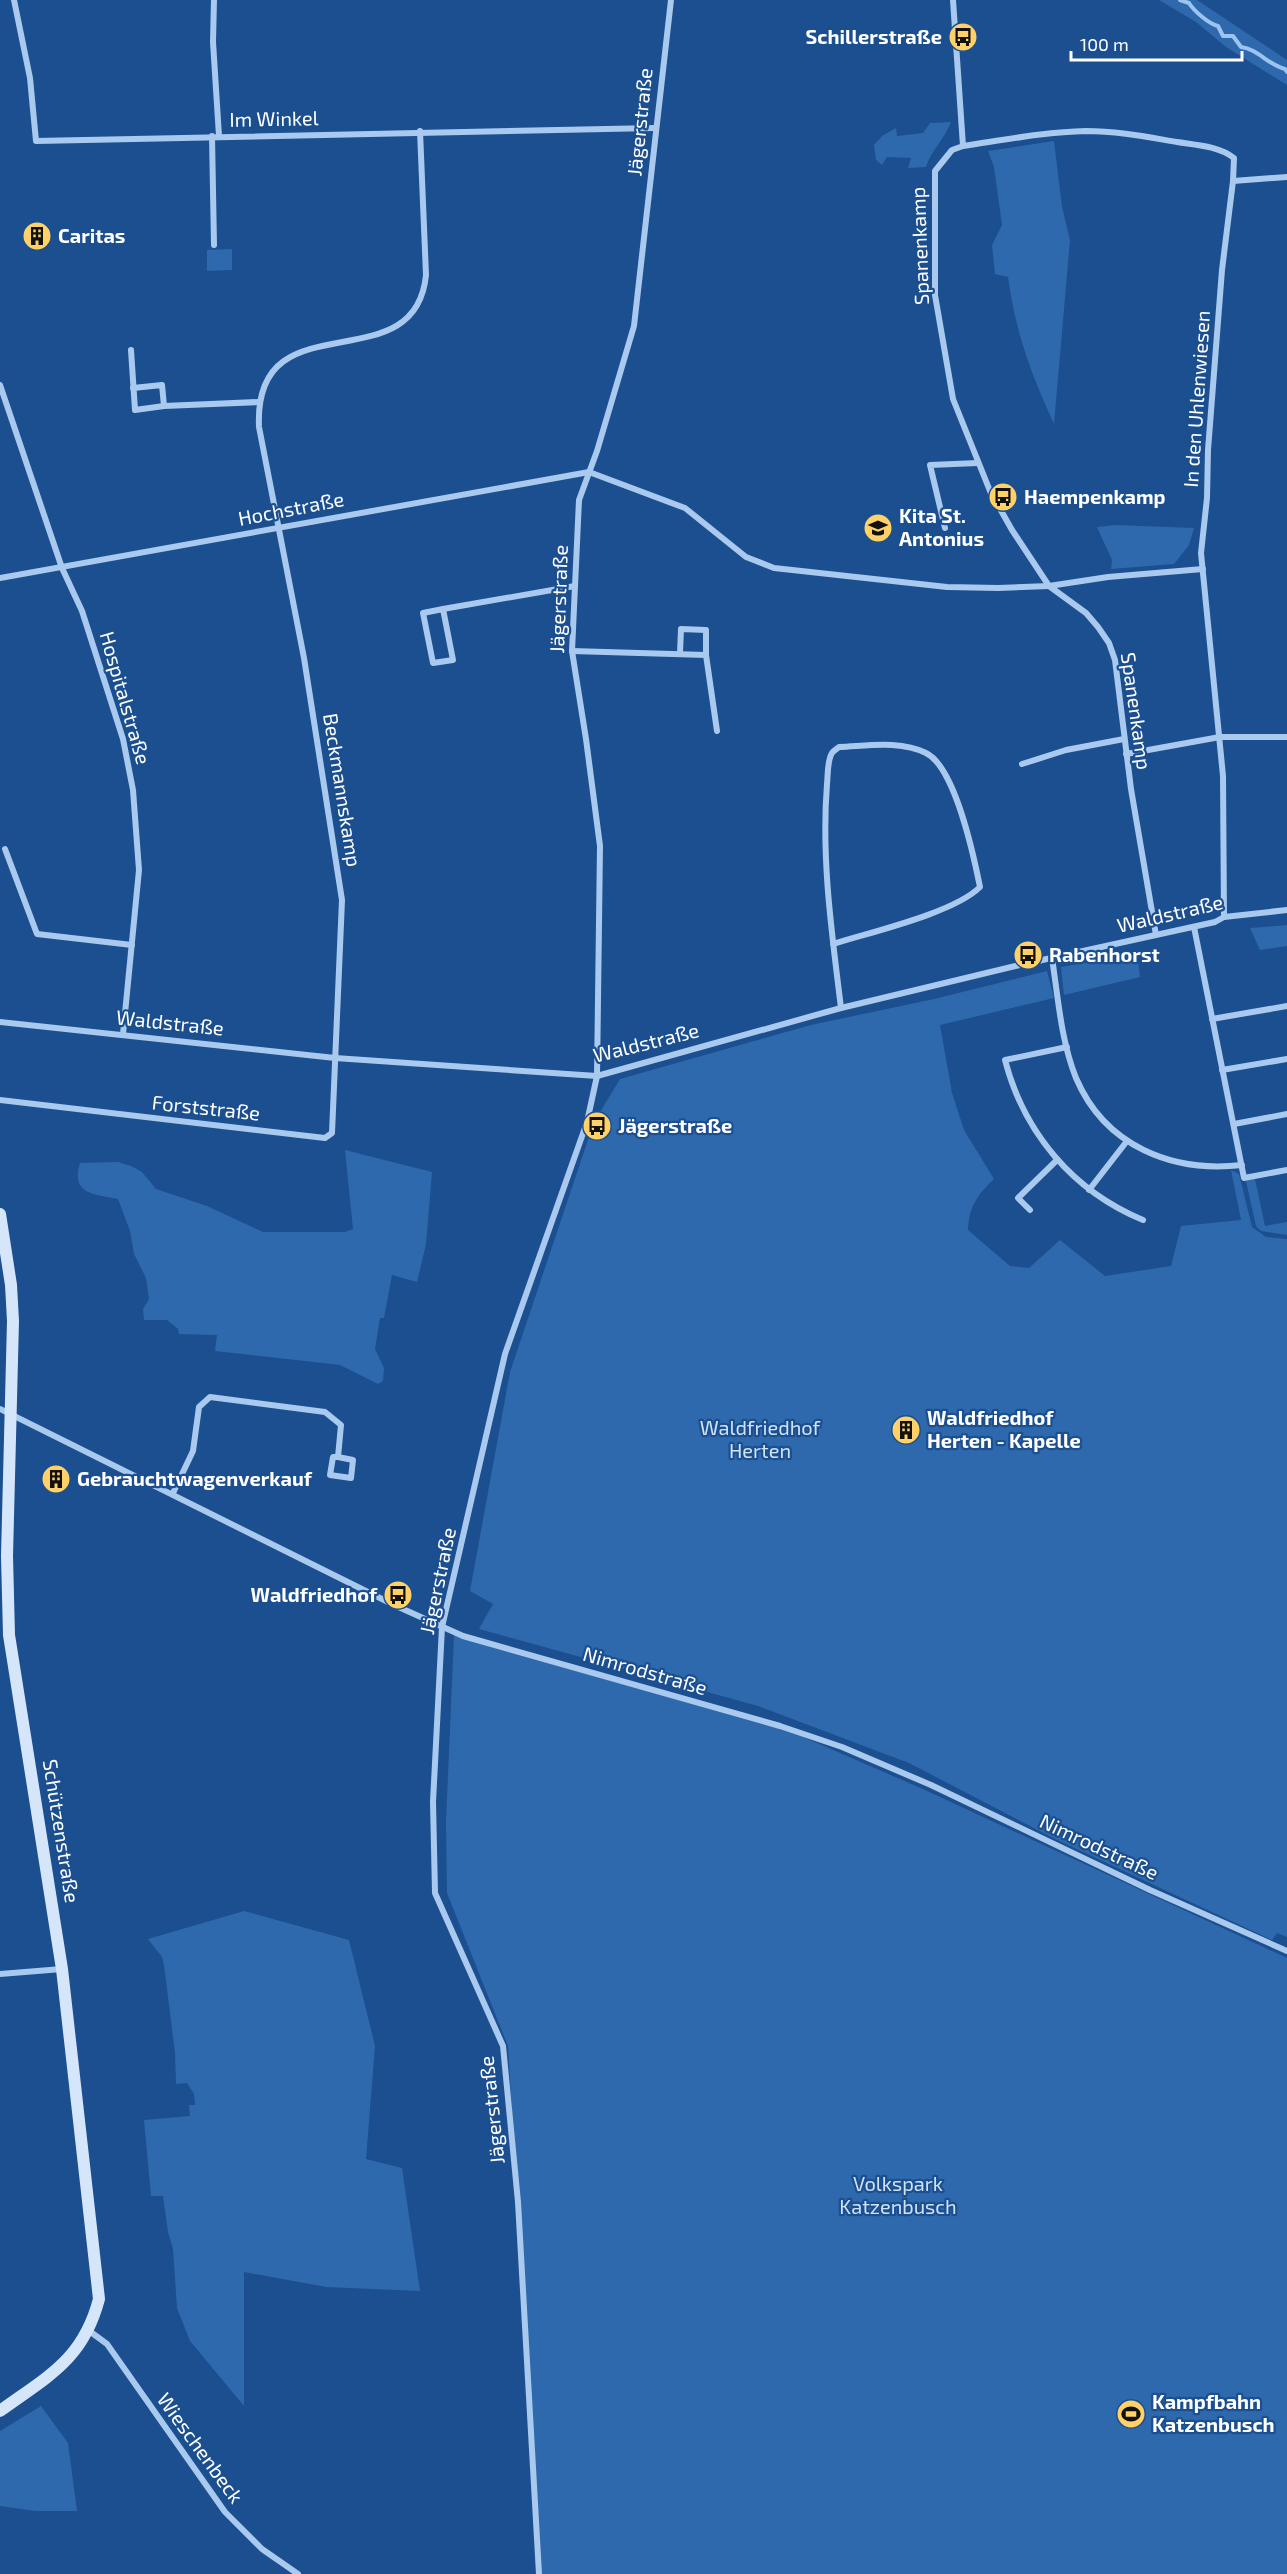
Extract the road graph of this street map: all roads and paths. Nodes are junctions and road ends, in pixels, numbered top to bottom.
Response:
1 (14, 0) edge
2 (214, 0) edge
3 (671, 0) edge
4 (953, 0) edge
5 (656, 128) junction
6 (420, 131) junction
7 (216, 136) junction
8 (963, 146) junction
9 (1287, 177) edge
10 (1233, 181) junction
11 (214, 245) dead end
12 (131, 350) dead end
13 (0, 385) edge
14 (133, 388) junction
15 (259, 402) junction
16 (164, 406) junction
17 (978, 463) junction
18 (588, 472) junction
19 (945, 528) dead end
20 (278, 529) junction
21 (62, 568) junction
22 (1203, 569) junction
23 (0, 578) edge
24 (575, 586) junction
25 (1049, 586) junction
26 (443, 609) junction
27 (572, 651) junction
28 (680, 653) junction
29 (706, 655) junction
30 (717, 731) dead end
31 (1220, 737) junction
32 (1287, 737) edge
33 (1124, 739) junction
34 (1126, 754) junction
35 (1022, 764) dead end
36 (5, 849) dead end
37 (1287, 910) edge
38 (1224, 917) junction
39 (1194, 927) junction
40 (1156, 935) junction
41 (833, 944) junction
42 (132, 945) junction
43 (1052, 958) junction
44 (1287, 1006) edge
45 (841, 1008) junction
46 (1212, 1019) junction
47 (0, 1022) edge
48 (123, 1034) junction
49 (1067, 1047) junction
50 (335, 1058) junction
51 (1287, 1059) edge
52 (1222, 1070) junction
53 (597, 1076) junction
54 (0, 1100) edge
55 (1287, 1114) edge
56 (1234, 1125) junction
57 (1128, 1141) junction
58 (1057, 1160) junction
59 (1242, 1165) junction
60 (1287, 1170) edge
61 (1089, 1190) junction
62 (1030, 1210) dead end
63 (0, 1214) edge
64 (1143, 1220) dead end
65 (5, 1411) edge
66 (338, 1457) junction
67 (172, 1493) junction
68 (442, 1627) junction
69 (4, 1635) edge
70 (1287, 1951) edge
71 (62, 1969) junction
72 (0, 1974) edge
73 (88, 2330) junction
74 (0, 2411) edge
75 (298, 2574) edge
76 (539, 2574) edge

1 - 7 street, Im Winkel
2 - 7 street
3 - 5 street, Jägerstraße
4 - 8 street
5 - 6 street, Im Winkel
5 - 18 street, Jägerstraße
6 - 7 street, Im Winkel
6 - 15 street
7 - 11 street
8 - 10 street, In den Uhlenwiesen
8 - 17 street, Spanenkamp
9 - 10 street
10 - 22 street, In den Uhlenwiesen
12 - 14 street
13 - 21 street, Hospitalstraße
14 - 16 street
14 - 16 street
15 - 16 street
15 - 20 street, Beckmannskamp
17 - 19 street
17 - 25 street, Spanenkamp
18 - 20 street, Hochstraße
18 - 24 street, Jägerstraße
18 - 25 street
20 - 21 street, Hochstraße
20 - 50 street, Beckmannskamp
21 - 23 street, Hochstraße
21 - 42 street, Hospitalstraße
22 - 25 street
22 - 31 street, In den Uhlenwiesen
24 - 26 street
24 - 27 street, Jägerstraße
25 - 33 street, Spanenkamp
26 - 26 street
27 - 28 street
27 - 53 street, Jägerstraße
28 - 29 street
28 - 29 street
29 - 30 street
31 - 32 street
31 - 34 street
31 - 38 street, In den Uhlenwiesen
33 - 34 street, Spanenkamp
33 - 35 street
34 - 40 street, Spanenkamp
36 - 42 street
37 - 38 street, Waldstraße
38 - 39 street, Waldstraße
39 - 40 street, Waldstraße
39 - 46 street
40 - 43 street, Waldstraße
41 - 41 street
41 - 45 street
42 - 48 street, Hospitalstraße
43 - 45 street, Waldstraße
43 - 49 street
44 - 46 street
45 - 53 street, Waldstraße
46 - 52 street
47 - 48 street, Waldstraße
48 - 50 street, Waldstraße
49 - 57 street
49 - 58 street
50 - 53 street, Waldstraße
50 - 54 street, Forststraße
51 - 52 street
52 - 56 street
53 - 68 street, Jägerstraße
55 - 56 street
56 - 59 street
57 - 59 street
57 - 61 street
58 - 61 street
58 - 62 street
59 - 60 street
61 - 64 street
63 - 65 main road, Schützenstraße
65 - 67 street, Nimrodstraße
65 - 69 main road, Schützenstraße
66 - 66 street
66 - 67 street
67 - 68 street, Nimrodstraße
68 - 70 street, Nimrodstraße
68 - 76 street, Jägerstraße
69 - 71 main road, Schützenstraße
71 - 72 street
71 - 73 main road, Schützenstraße
73 - 74 main road, Schützenstraße
73 - 75 street, Wieschenbeck

